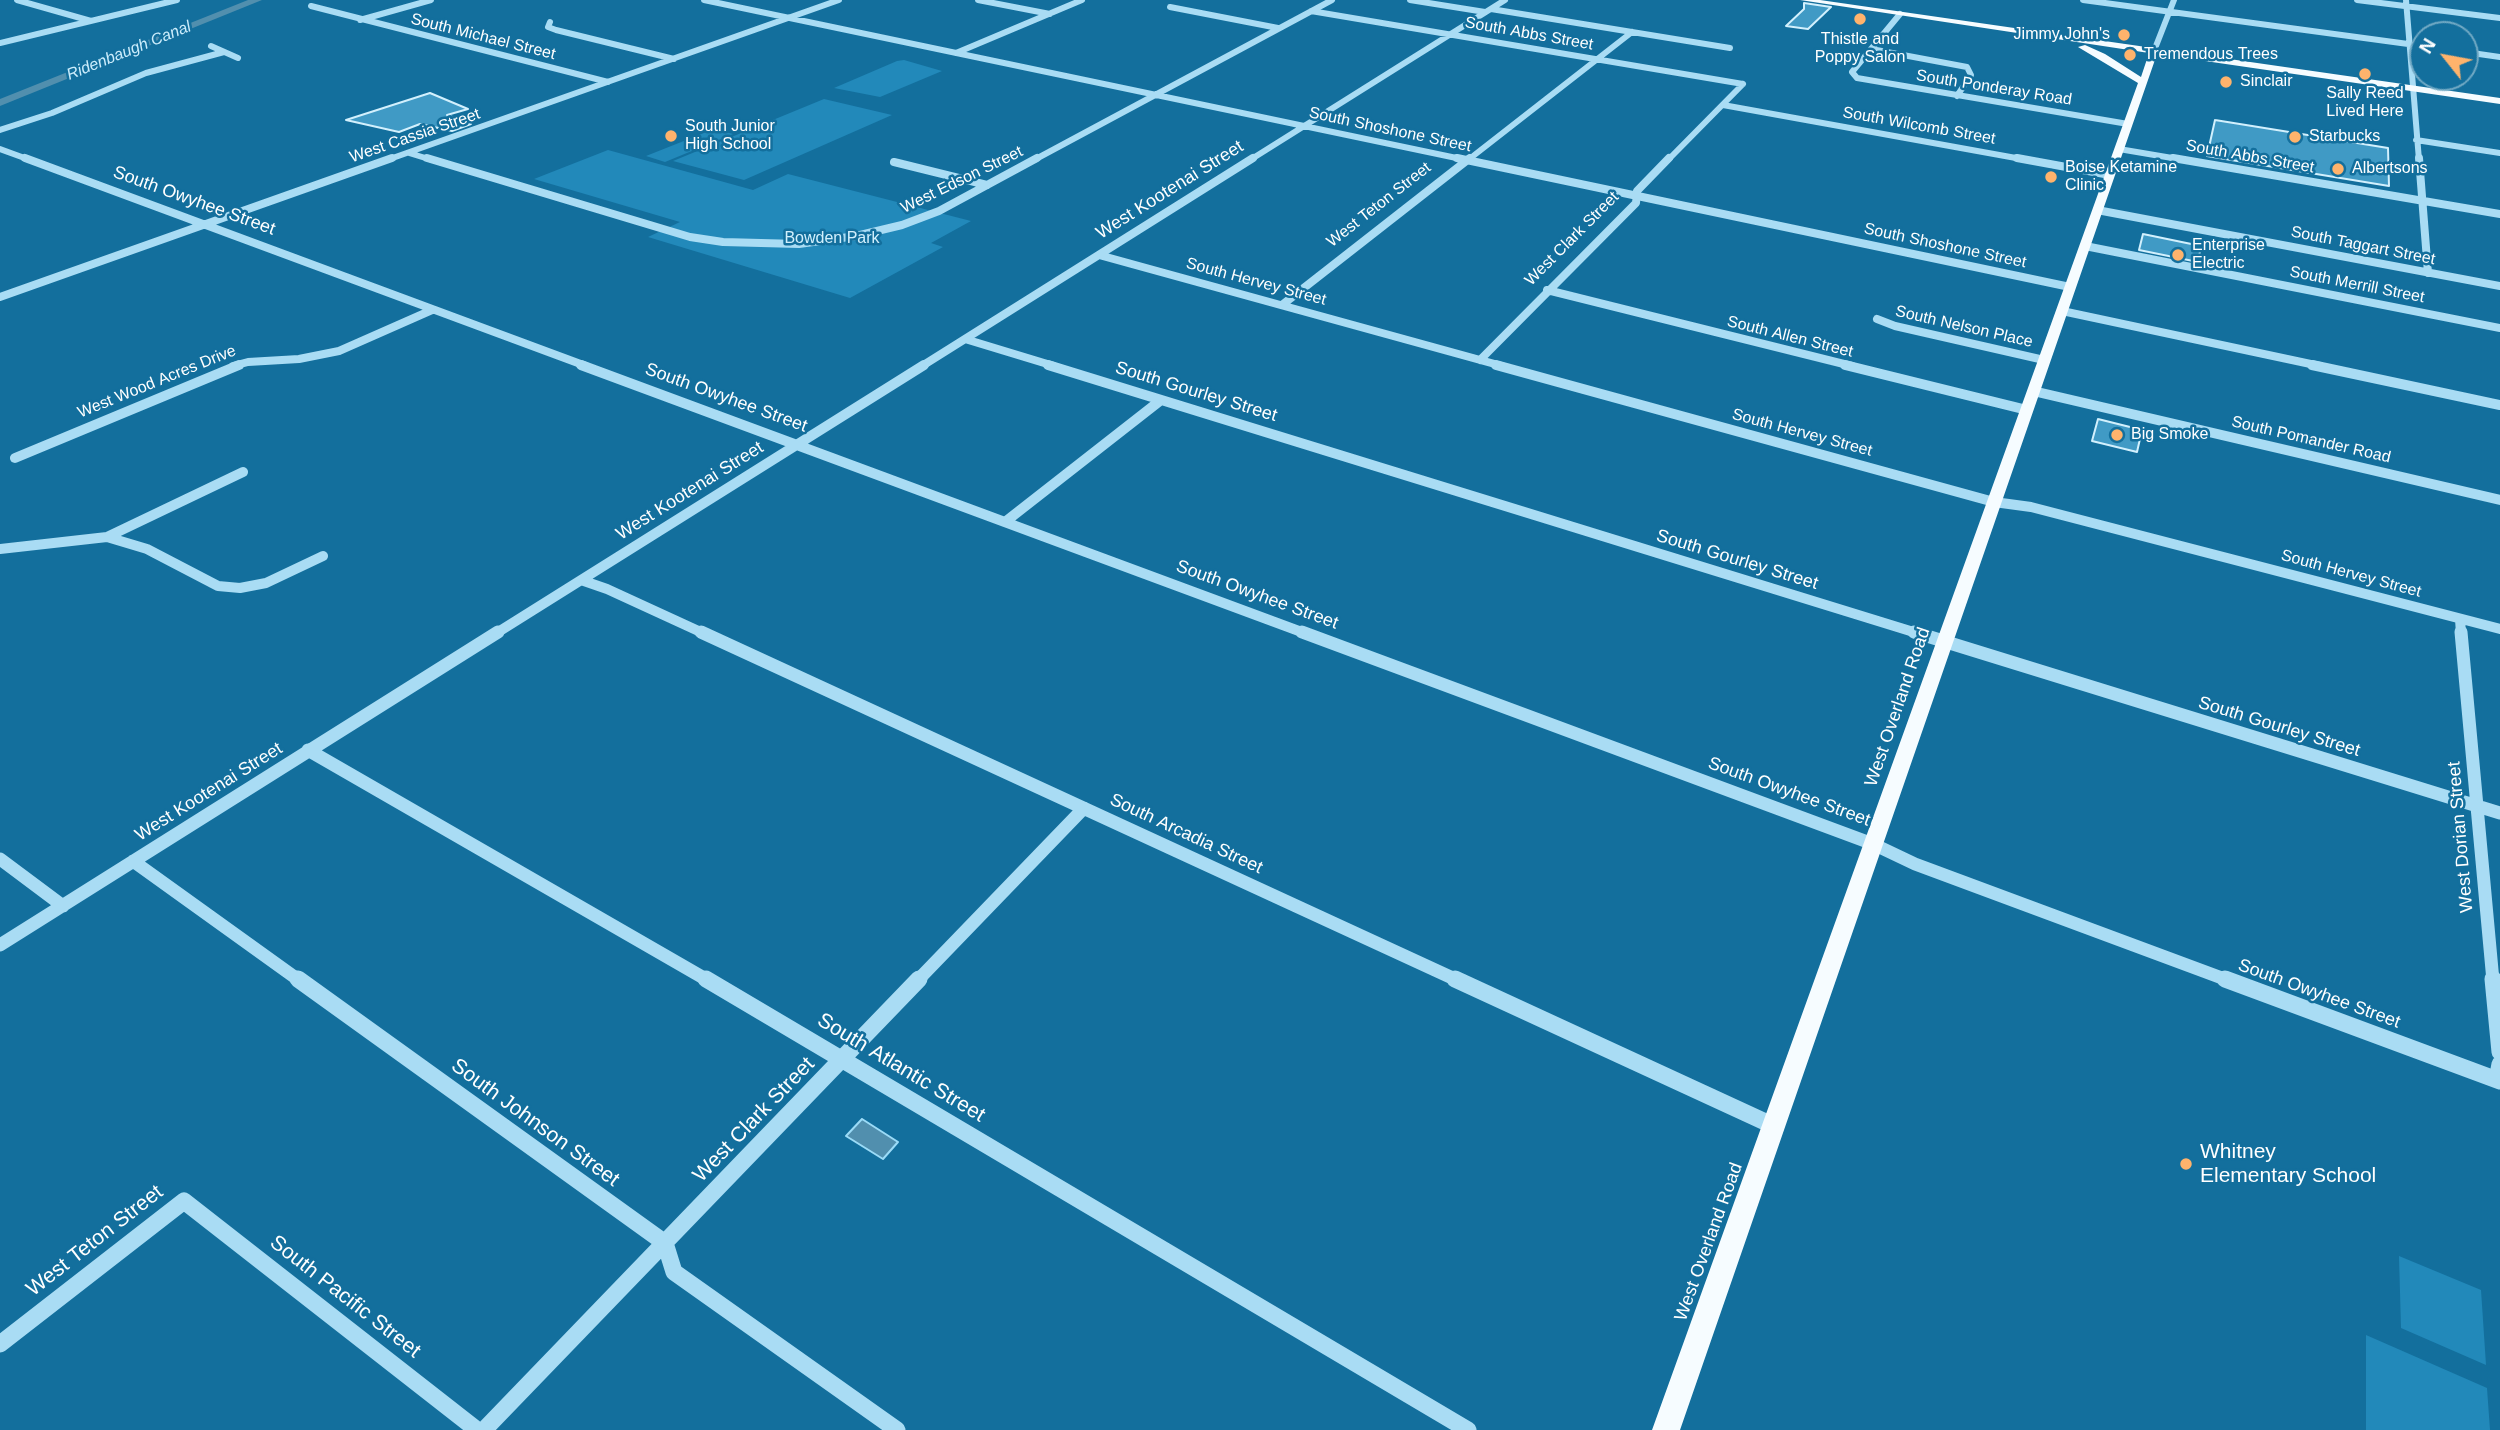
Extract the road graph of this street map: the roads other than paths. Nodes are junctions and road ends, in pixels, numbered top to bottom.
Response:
1 (17, 0) edge
2 (177, 0) edge
3 (322, 0) edge
4 (431, 0) edge
5 (704, 0) edge
6 (839, 0) edge
7 (978, 0) edge
8 (1082, 0) edge
9 (1181, 0) edge
10 (1332, 0) edge
11 (1410, 0) edge
12 (1506, 0) edge
13 (1804, 0) edge
14 (2083, 0) edge
15 (2174, 0) edge
16 (2357, 0) edge
17 (2406, 3) edge
18 (1311, 11) junction
19 (1488, 11) junction
20 (2169, 12) junction
21 (1049, 14) junction
22 (1900, 14) junction
23 (788, 18) junction
24 (2500, 18) edge
25 (359, 20) junction
26 (91, 21) junction
27 (551, 22) dead end
28 (1278, 28) junction
29 (1632, 32) junction
30 (1449, 35) junction
31 (0, 37) edge
32 (2056, 37) junction
33 (13, 40) junction
34 (0, 43) edge
35 (2408, 44) junction
36 (211, 46) dead end
37 (1730, 48) dead end
38 (1871, 49) junction
39 (2154, 51) junction
40 (225, 52) junction
41 (956, 53) junction
42 (2479, 54) edge
43 (2409, 55) edge
44 (2500, 57) edge
45 (238, 58) dead end
46 (674, 59) junction
47 (1596, 60) junction
48 (1857, 78) joint
49 (608, 82) junction
50 (2143, 82) junction
51 (1743, 84) joint
52 (2409, 89) edge
53 (2412, 91) edge
54 (2427, 91) edge
55 (1158, 95) junction
56 (1957, 96) junction
57 (2500, 101) edge
58 (1723, 105) junction
59 (2128, 124) junction
60 (1305, 126) junction
61 (0, 130) edge
62 (2416, 140) junction
63 (0, 149) edge
64 (2119, 149) junction
65 (410, 153) junction
66 (2500, 153) edge
67 (1468, 160) junction
68 (894, 162) dead end
69 (2110, 175) junction
70 (987, 186) junction
71 (1638, 196) junction
72 (2422, 201) junction
73 (2097, 210) junction
74 (2500, 214) edge
75 (205, 225) junction
76 (2085, 246) junction
77 (1099, 255) junction
78 (2428, 273) junction
79 (2500, 286) edge
80 (0, 287) edge
81 (2070, 287) junction
82 (1547, 290) junction
83 (13, 293) junction
84 (0, 297) edge
85 (1282, 305) junction
86 (432, 310) junction
87 (2062, 311) junction
88 (1877, 319) dead end
89 (2500, 328) edge
90 (965, 339) junction
91 (1480, 360) junction
92 (2044, 360) junction
93 (2034, 391) junction
94 (1161, 400) junction
95 (2500, 405) edge
96 (2027, 410) junction
97 (795, 445) junction
98 (15, 458) dead end
99 (243, 472) dead end
100 (2500, 500) edge
101 (1994, 502) junction
102 (1005, 522) junction
103 (107, 537) junction
104 (0, 549) edge
105 (323, 556) dead end
106 (580, 580) junction
107 (2460, 619) junction
108 (2500, 629) edge
109 (1945, 642) junction
110 (308, 750) junction
111 (2477, 806) junction
112 (1084, 808) junction
113 (2500, 813) edge
114 (1873, 844) junction
115 (0, 859) edge
116 (133, 861) junction
117 (63, 905) junction
118 (0, 945) edge
119 (2500, 1052) edge
120 (843, 1058) junction
121 (2499, 1075) edge
122 (1774, 1126) junction
123 (184, 1201) joint
124 (665, 1243) junction
125 (0, 1344) edge
126 (477, 1430) edge
127 (484, 1430) edge
128 (897, 1430) edge
129 (1468, 1430) edge
130 (1666, 1430) edge

1 - 26 street
2 - 26 street
3 - 25 street, South Michael Street
4 - 25 street
5 - 23 street, South Shoshone Street
6 - 23 street, West Cassia Street
7 - 21 street
8 - 21 street
9 - 28 street
10 - 18 street, West Edson Street
11 - 19 street
12 - 19 street, West Kootenai Street
13 - 22 main road
14 - 20 street
15 - 20 street, West Overland Road
16 - 17 street
17 - 24 street
17 - 35 street
18 - 28 street, West Edson Street
18 - 30 street, South Abbs Street
19 - 29 street
19 - 30 street, West Kootenai Street
20 - 35 street
20 - 39 street, West Overland Road
21 - 41 street
22 - 32 main road
22 - 38 street
23 - 41 street, South Shoshone Street
23 - 46 street, West Cassia Street
25 - 49 street, South Michael Street
26 - 33 street
27 - 46 street
28 - 55 street, West Edson Street
29 - 37 street
29 - 47 street, West Teton Street
30 - 47 street, South Abbs Street
30 - 60 street, West Kootenai Street
31 - 33 street
32 - 39 main road
32 - 50 main road
33 - 34 street
35 - 43 street
36 - 40 street
38 - 48 street
38 - 56 street
39 - 50 main road, West Overland Road
39 - 52 main road
40 - 45 street
40 - 61 street
41 - 55 street, South Shoshone Street
42 - 44 street
46 - 49 street, West Cassia Street
47 - 51 street, South Abbs Street
47 - 67 street, West Teton Street
48 - 56 street, South Ponderay Road
49 - 65 street, West Cassia Street
50 - 59 main road, West Overland Road
51 - 58 street, West Clark Street
53 - 62 street
54 - 57 main road
55 - 60 street, South Shoshone Street
55 - 70 street, West Edson Street
56 - 59 street, South Ponderay Road
58 - 69 street, South Wilcomb Street
58 - 71 street, West Clark Street
59 - 64 main road, West Overland Road
60 - 67 street, South Shoshone Street
60 - 77 street, West Kootenai Street
62 - 66 street
62 - 72 street
63 - 75 street, South Owyhee Street
64 - 69 main road, West Overland Road
64 - 72 street, South Abbs Street
65 - 70 street, West Edson Street
65 - 75 street, West Cassia Street
67 - 71 street, South Shoshone Street
67 - 85 street, West Teton Street
68 - 70 street
69 - 73 main road, West Overland Road
71 - 81 street, South Shoshone Street
71 - 82 street, West Clark Street
72 - 74 street, South Abbs Street
72 - 78 street
73 - 76 main road, West Overland Road
73 - 78 street, South Taggart Street
75 - 83 street, West Cassia Street
75 - 86 street, South Owyhee Street
76 - 81 main road, West Overland Road
76 - 89 street, South Merrill Street
77 - 85 street, South Hervey Street
77 - 90 street, West Kootenai Street
78 - 79 street, South Taggart Street
80 - 83 street
81 - 87 main road, West Overland Road
82 - 91 street, West Clark Street
82 - 96 street, South Allen Street
83 - 84 street, West Cassia Street
85 - 91 street, South Hervey Street
86 - 97 street, South Owyhee Street
86 - 98 street, West Wood Acres Drive
87 - 92 main road, West Overland Road
87 - 95 street
88 - 92 street, South Nelson Place
90 - 94 street, South Gourley Street
90 - 97 street, West Kootenai Street
91 - 101 street, South Hervey Street
92 - 93 main road, West Overland Road
93 - 96 main road, West Overland Road
93 - 100 street, South Pomander Road
94 - 102 street
94 - 109 street, South Gourley Street
96 - 101 main road, West Overland Road
97 - 102 street, South Owyhee Street
97 - 106 street, West Kootenai Street
99 - 103 street
101 - 107 street, South Hervey Street
101 - 109 main road, West Overland Road
102 - 114 street, South Owyhee Street
103 - 104 street
103 - 105 street
106 - 110 street, West Kootenai Street
106 - 112 street, South Arcadia Street
107 - 108 street, South Hervey Street
107 - 111 street, West Dorian Street
109 - 111 street, South Gourley Street
109 - 114 main road, West Overland Road
110 - 116 street, West Kootenai Street
110 - 120 street, South Atlantic Street
111 - 113 street, South Gourley Street
111 - 119 street, West Dorian Street
112 - 120 street, West Clark Street
112 - 122 street, South Arcadia Street
114 - 121 street, South Owyhee Street
114 - 122 main road, West Overland Road
115 - 117 street
116 - 117 street, West Kootenai Street
116 - 124 street, South Johnson Street
117 - 118 street, West Kootenai Street
120 - 124 street, West Clark Street
120 - 129 street, South Atlantic Street
122 - 130 main road, West Overland Road
123 - 125 street, West Teton Street
123 - 126 street, South Pacific Street
124 - 127 street, West Clark Street
124 - 128 street

